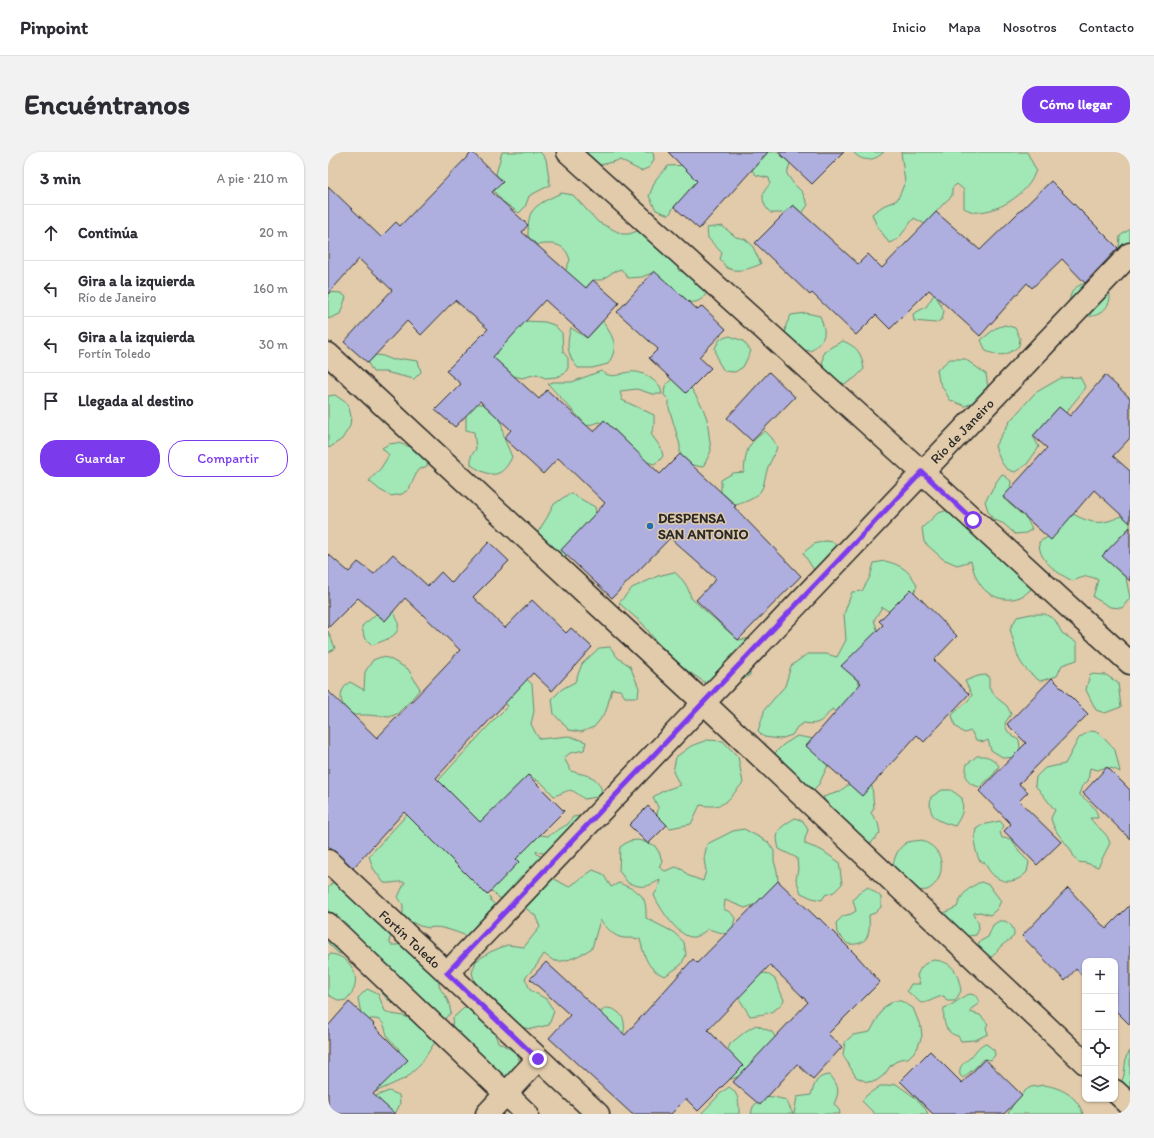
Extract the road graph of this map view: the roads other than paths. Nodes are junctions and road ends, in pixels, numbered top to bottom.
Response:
1 (568, 152) edge
2 (1130, 254) edge
3 (328, 354) edge
4 (922, 472) junction
5 (1130, 663) edge
6 (703, 702) junction
7 (328, 861) edge
8 (328, 924) edge
9 (447, 973) junction
10 (538, 1059) junction
11 (1082, 1060) edge
12 (1118, 1094) edge
13 (506, 1095) junction
14 (1130, 1106) edge
15 (487, 1114) edge
16 (527, 1114) edge
17 (598, 1114) edge

1 - 4 street
2 - 4 street, Río de Janeiro
3 - 6 street
4 - 5 street
4 - 6 street, Río de Janeiro
6 - 9 street, Río de Janeiro
6 - 11 street
7 - 9 street, Fortín Toledo
8 - 13 street
9 - 10 street, Fortín Toledo
10 - 13 street
10 - 17 street, Fortín Toledo
12 - 14 street
13 - 15 street
13 - 16 street

